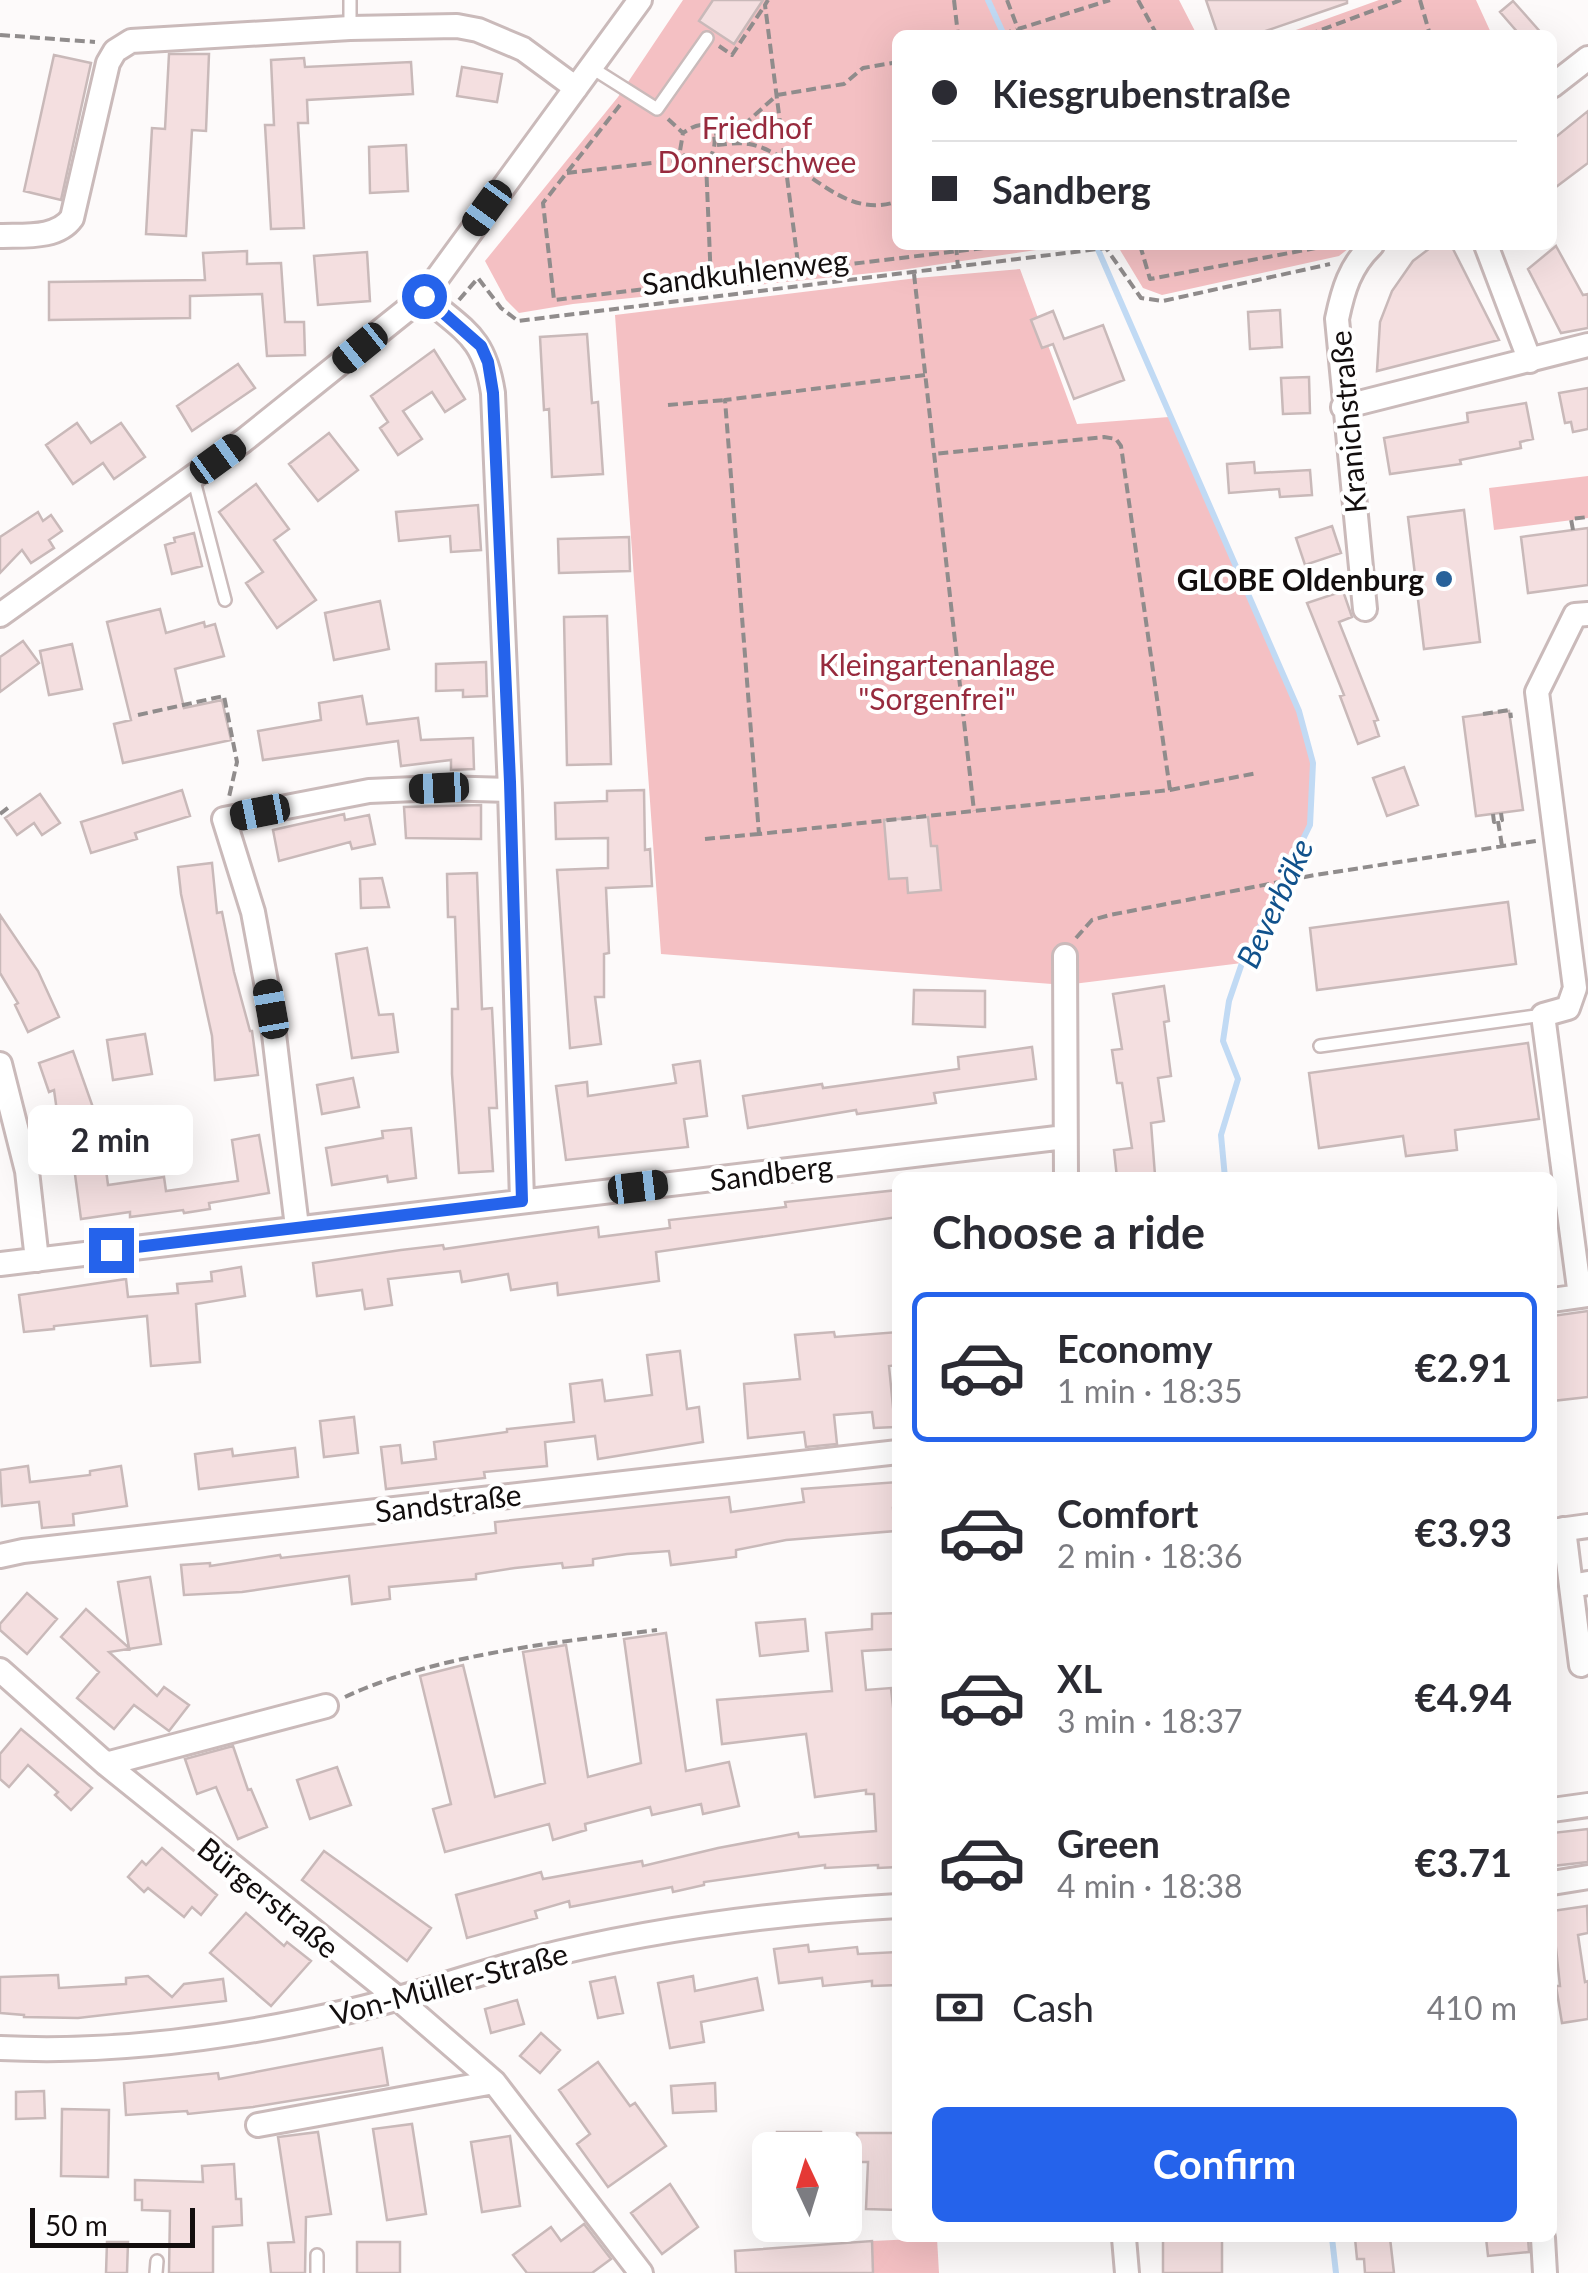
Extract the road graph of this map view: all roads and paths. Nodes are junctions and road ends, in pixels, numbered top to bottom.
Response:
1 (350, 0) edge
2 (640, 0) edge
3 (954, 0) edge
4 (1006, 0) edge
5 (1110, 0) edge
6 (1138, 0) edge
7 (1401, 0) edge
8 (1420, 0) edge
9 (767, 3) edge
10 (350, 28) junction
11 (1026, 28) joint
12 (1018, 29) joint
13 (957, 30) edge
14 (1154, 30) edge
15 (1321, 30) edge
16 (1429, 30) edge
17 (0, 35) edge
18 (707, 38) joint
19 (122, 44) junction
20 (1588, 58) edge
21 (892, 63) edge
22 (592, 68) junction
23 (1557, 82) edge
24 (576, 88) junction
25 (630, 94) junction
26 (777, 95) junction
27 (657, 109) junction
28 (683, 133) junction
29 (714, 134) junction
30 (717, 145) junction
31 (784, 157) junction
32 (686, 159) junction
33 (706, 162) junction
34 (564, 173) junction
35 (892, 203) edge
36 (0, 236) edge
37 (942, 250) edge
38 (956, 250) edge
39 (1090, 250) edge
40 (1107, 250) edge
41 (1142, 250) edge
42 (1285, 250) edge
43 (1303, 250) edge
44 (1368, 250) edge
45 (1488, 250) edge
46 (1286, 253) junction
47 (1354, 266) junction
48 (958, 268) junction
49 (799, 271) junction
50 (914, 274) junction
51 (710, 282) junction
52 (424, 296) junction
53 (446, 315) junction
54 (1588, 346) edge
55 (1530, 361) junction
56 (925, 375) junction
57 (725, 400) junction
58 (668, 405) dead end
59 (1343, 407) junction
60 (934, 454) junction
61 (192, 478) junction
62 (1588, 517) edge
63 (1573, 530) dead end
64 (225, 600) dead end
65 (1364, 609) dead end
66 (0, 614) edge
67 (1588, 614) edge
68 (1483, 714) dead end
69 (138, 715) dead end
70 (1511, 718) dead end
71 (1257, 773) dead end
72 (510, 790) junction
73 (1170, 790) junction
74 (9, 808) dead end
75 (974, 811) junction
76 (1501, 812) dead end
77 (0, 814) edge
78 (1493, 814) dead end
79 (224, 819) junction
80 (1498, 821) junction
81 (759, 834) junction
82 (1556, 838) junction
83 (705, 839) dead end
84 (1502, 846) junction
85 (1066, 956) joint
86 (1543, 1014) junction
87 (1320, 1046) dead end
88 (0, 1064) edge
89 (1065, 1137) junction
90 (1066, 1172) edge
91 (522, 1201) junction
92 (297, 1227) junction
93 (37, 1260) junction
94 (0, 1264) edge
95 (1584, 1296) edge
96 (1557, 1299) edge
97 (892, 1453) edge
98 (1568, 1529) edge
99 (0, 1556) edge
100 (1580, 1584) edge
101 (657, 1630) dead end
102 (1581, 1665) dead end
103 (0, 1670) edge
104 (326, 1706) joint
105 (106, 1764) junction
106 (1588, 1805) edge
107 (1557, 1809) edge
108 (1588, 1878) edge
109 (1557, 1881) edge
110 (892, 1906) edge
111 (396, 1997) junction
112 (0, 2048) edge
113 (494, 2082) junction
114 (258, 2126) dead end
115 (1124, 2242) edge
116 (1543, 2242) edge
117 (317, 2256) dead end
118 (316, 2273) edge
119 (640, 2273) edge
120 (1127, 2273) edge
121 (1545, 2273) edge

1 - 10 lane
2 - 22 street
3 - 13 path
4 - 12 path
5 - 11 path
6 - 14 path
7 - 15 path
8 - 16 path
9 - 18 path
9 - 26 path
10 - 19 street
10 - 24 street
11 - 12 path
17 - 19 path
18 - 27 lane
19 - 36 street
20 - 23 street
21 - 26 path
22 - 24 street
22 - 25 lane
24 - 52 street
25 - 27 lane
25 - 34 path
26 - 29 path
26 - 31 path
27 - 28 path
28 - 29 path
28 - 32 path
29 - 30 path
30 - 31 path
30 - 33 path
31 - 35 path
31 - 49 path
32 - 33 path
32 - 34 path
33 - 51 path
34 - 51 path
37 - 49 path
38 - 48 path
39 - 48 path, Sandkuhlenweg
40 - 47 path, Sandkuhlenweg
41 - 46 path
42 - 46 path
43 - 46 path
44 - 47 street, Kranichstraße
45 - 55 street
47 - 59 street, Kranichstraße
48 - 50 path, Sandkuhlenweg
49 - 51 path
50 - 53 path, Sandkuhlenweg
50 - 56 path
52 - 53 street
52 - 61 street
53 - 72 street
54 - 55 street
55 - 59 street
56 - 57 path
56 - 60 path
57 - 58 path
57 - 81 path
59 - 65 street, Kranichstraße
60 - 73 path
60 - 75 path
61 - 64 lane
61 - 66 street
62 - 63 path
67 - 82 street
68 - 70 path
69 - 79 path
71 - 73 path
72 - 79 street
72 - 91 street
73 - 75 path
74 - 77 path
75 - 81 path
76 - 80 path
78 - 80 path
79 - 92 street
80 - 84 path
81 - 83 path
82 - 84 path
82 - 86 street
84 - 85 path
85 - 89 street
86 - 87 lane
86 - 95 street
88 - 93 street
89 - 90 street
89 - 91 street, Sandberg
91 - 92 street, Sandberg
92 - 93 street, Sandberg
93 - 94 street, Sandberg
95 - 96 street
97 - 99 street, Sandstraße
98 - 100 street
100 - 102 street
101 - 104 path
103 - 105 street, Bürgerstraße
104 - 105 street
105 - 111 street, Bürgerstraße
106 - 107 street
108 - 109 street
110 - 111 street, Von-Müller-Straße
111 - 112 street, Von-Müller-Straße
111 - 113 street, Bürgerstraße
113 - 114 street
113 - 119 street, Bürgerstraße
115 - 120 street
116 - 121 street
117 - 118 lane

